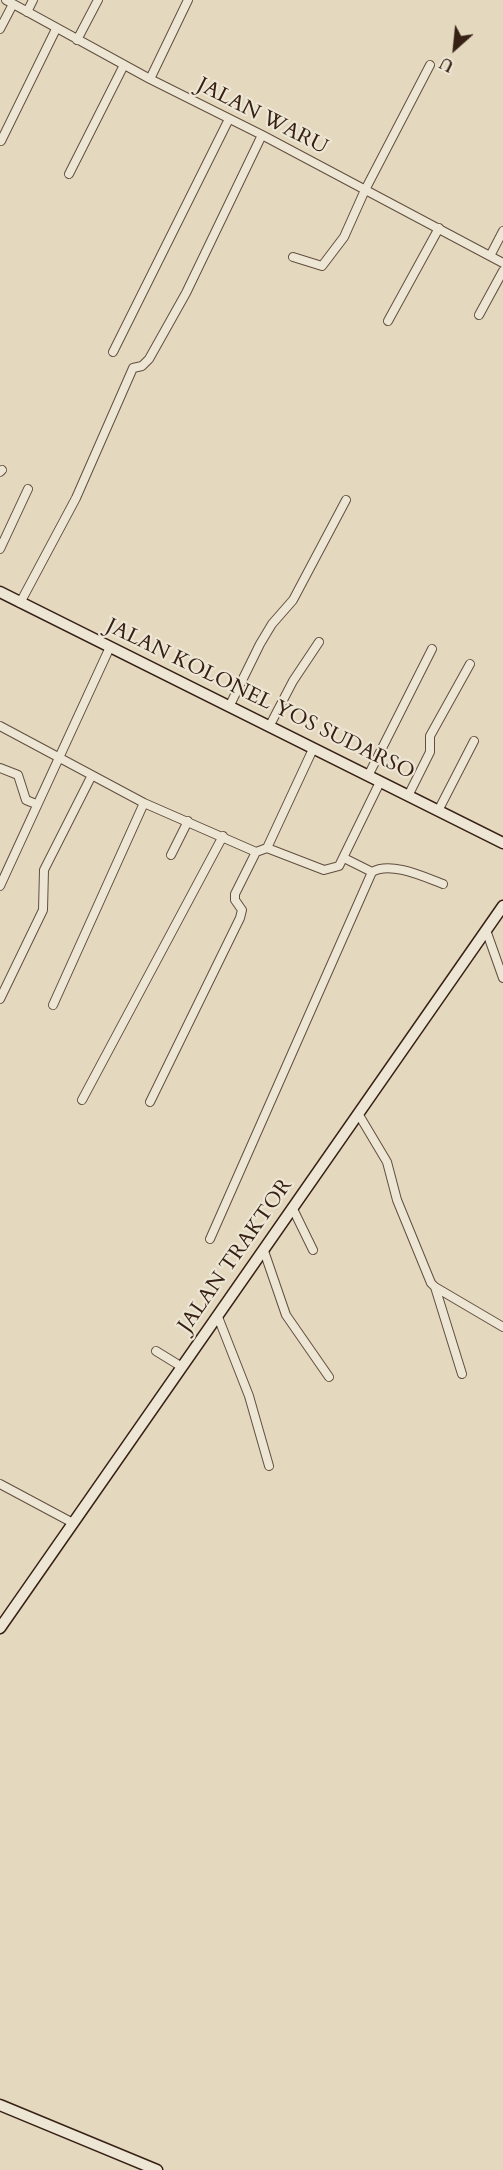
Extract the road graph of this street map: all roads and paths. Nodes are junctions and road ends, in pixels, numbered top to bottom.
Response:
1 (33, 0) edge
2 (98, 0) edge
3 (188, 0) edge
4 (10, 2) edge
5 (27, 12) junction
6 (0, 29) edge
7 (56, 29) junction
8 (77, 40) junction
9 (124, 65) junction
10 (430, 65) dead end
11 (150, 79) junction
12 (229, 119) junction
13 (262, 135) junction
14 (1, 141) edge
15 (69, 174) dead end
16 (365, 190) junction
17 (439, 228) junction
18 (503, 231) edge
19 (490, 256) junction
20 (292, 257) dead end
21 (503, 263) edge
22 (503, 271) edge
23 (479, 315) dead end
24 (388, 321) dead end
25 (113, 352) dead end
26 (28, 489) dead end
27 (346, 500) dead end
28 (0, 549) edge
29 (0, 592) edge
30 (20, 603) junction
31 (319, 642) dead end
32 (110, 647) junction
33 (432, 649) dead end
34 (470, 664) dead end
35 (230, 707) junction
36 (0, 726) edge
37 (269, 727) junction
38 (474, 741) dead end
39 (313, 749) junction
40 (58, 759) junction
41 (0, 768) edge
42 (368, 776) junction
43 (91, 777) junction
44 (380, 782) junction
45 (408, 796) junction
46 (144, 803) junction
47 (36, 804) junction
48 (438, 811) junction
49 (188, 821) junction
50 (223, 836) junction
51 (503, 843) edge
52 (267, 848) junction
53 (256, 852) junction
54 (171, 855) dead end
55 (344, 858) junction
56 (372, 872) junction
57 (442, 884) dead end
58 (0, 886) edge
59 (503, 906) edge
60 (486, 930) junction
61 (503, 978) edge
62 (0, 999) edge
63 (53, 1005) dead end
64 (82, 1100) dead end
65 (150, 1102) dead end
66 (359, 1115) junction
67 (293, 1209) junction
68 (210, 1239) dead end
69 (313, 1250) dead end
70 (264, 1251) junction
71 (435, 1287) junction
72 (218, 1317) junction
73 (503, 1327) edge
74 (156, 1352) dead end
75 (182, 1367) junction
76 (462, 1374) dead end
77 (329, 1377) dead end
78 (269, 1466) dead end
79 (0, 1484) edge
80 (73, 1523) junction
81 (0, 1628) edge
82 (0, 2105) edge
83 (157, 2170) edge

1 - 5 street
2 - 8 street
3 - 11 street
4 - 5 street, JALAN WARU
4 - 6 street
5 - 7 street, JALAN WARU
7 - 8 street, JALAN WARU
7 - 14 street
8 - 9 street, JALAN WARU
9 - 11 street, JALAN WARU
9 - 15 street
10 - 16 street
11 - 12 street, JALAN WARU
12 - 13 street, JALAN WARU
12 - 25 street
13 - 16 street, JALAN WARU
13 - 30 street
16 - 17 street, JALAN WARU
16 - 20 street
17 - 19 street, JALAN WARU
17 - 24 street
18 - 19 street
19 - 21 street, JALAN WARU
22 - 23 street
26 - 28 street
27 - 35 street
29 - 30 street, JALAN KOLONEL YOS SUDARSO
30 - 32 street, JALAN KOLONEL YOS SUDARSO
31 - 37 street
32 - 35 street, JALAN KOLONEL YOS SUDARSO
32 - 40 street
33 - 42 street
34 - 45 street
35 - 37 street, JALAN KOLONEL YOS SUDARSO
36 - 40 street
37 - 39 street, JALAN KOLONEL YOS SUDARSO
38 - 48 street
39 - 42 street, JALAN KOLONEL YOS SUDARSO
39 - 52 street
40 - 43 street
40 - 47 street
41 - 47 street
42 - 44 street, JALAN KOLONEL YOS SUDARSO
43 - 46 street
43 - 62 street
44 - 45 street, JALAN KOLONEL YOS SUDARSO
44 - 55 street
45 - 48 street, JALAN KOLONEL YOS SUDARSO
46 - 49 street
46 - 63 street
47 - 58 street
48 - 51 street, JALAN KOLONEL YOS SUDARSO
49 - 50 street
49 - 54 street
50 - 53 street
50 - 64 street
52 - 53 street
52 - 55 street
53 - 65 street
55 - 56 street
56 - 57 street
56 - 68 street
59 - 60 street, JALAN TRAKTOR
60 - 61 street
60 - 66 street, JALAN TRAKTOR
66 - 67 street, JALAN TRAKTOR
66 - 71 street
67 - 69 street
67 - 70 street, JALAN TRAKTOR
70 - 72 street, JALAN TRAKTOR
70 - 77 street
71 - 73 street
71 - 76 street
72 - 75 street, JALAN TRAKTOR
72 - 78 street
74 - 75 street
75 - 80 street, JALAN TRAKTOR
79 - 80 street
80 - 81 street, JALAN TRAKTOR
82 - 83 street

